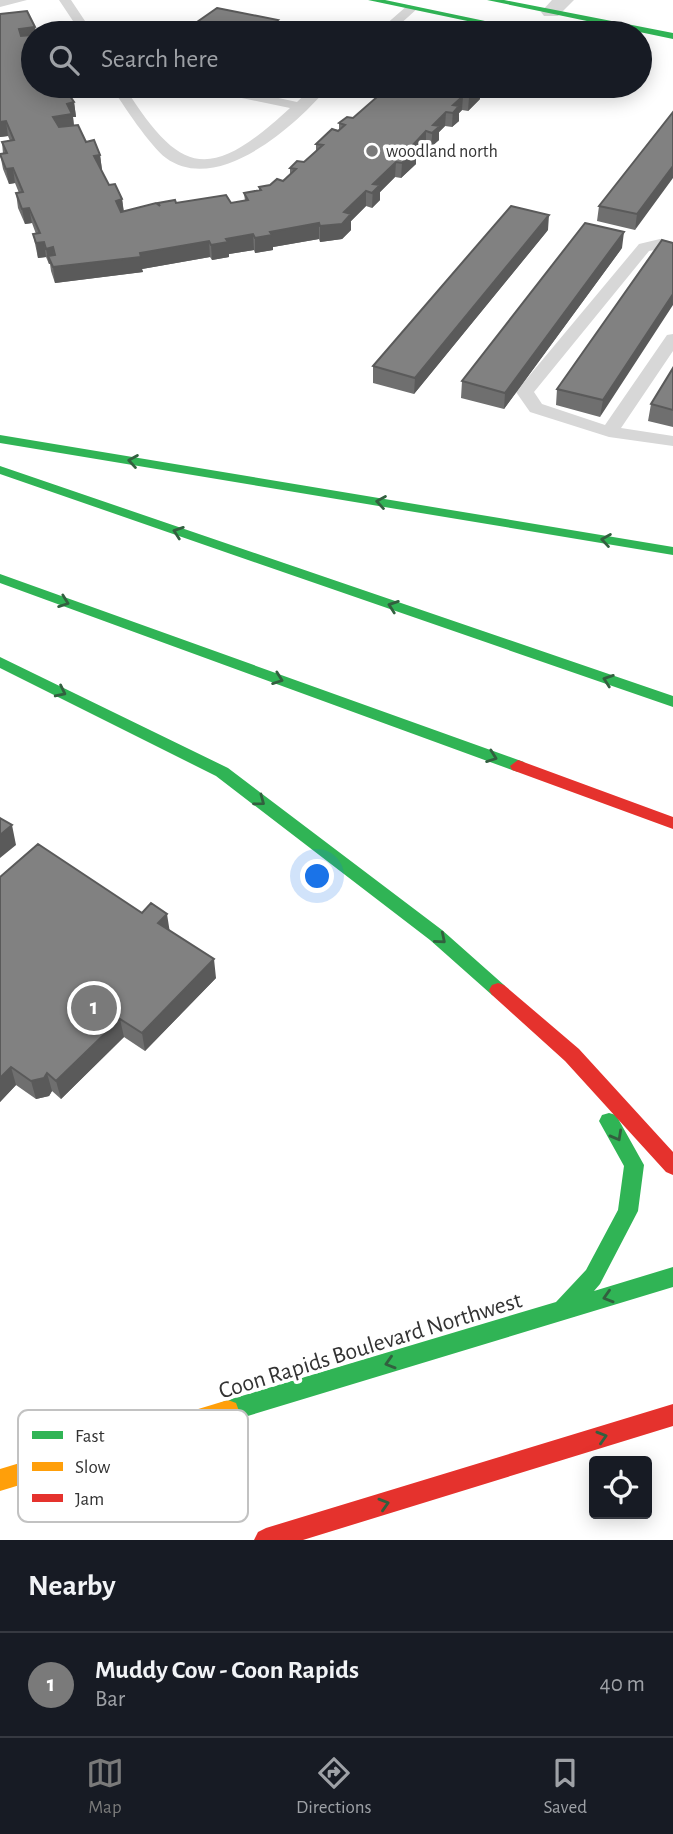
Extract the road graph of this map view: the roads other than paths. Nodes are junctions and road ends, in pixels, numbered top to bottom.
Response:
1 (21, 0) edge
2 (65, 0) edge
3 (372, 0) edge
4 (491, 0) edge
5 (0, 3) edge
6 (558, 6) edge
7 (412, 8) junction
8 (79, 21) edge
9 (396, 21) edge
10 (478, 21) edge
11 (616, 21) edge
12 (652, 31) edge
13 (673, 36) edge
14 (125, 98) edge
15 (260, 98) edge
16 (308, 98) edge
17 (298, 106) junction
18 (673, 247) edge
19 (673, 339) edge
20 (609, 432) junction
21 (0, 439) edge
22 (673, 441) edge
23 (0, 470) edge
24 (673, 551) edge
25 (0, 578) edge
26 (0, 662) edge
27 (673, 702) edge
28 (673, 822) edge
29 (572, 1055) junction
30 (673, 1166) edge
31 (673, 1277) edge
32 (561, 1312) junction
33 (234, 1410) edge
34 (673, 1415) edge
35 (18, 1475) edge
36 (0, 1480) edge
37 (266, 1540) edge

1 - 5 lane
2 - 8 lane
3 - 7 main road
4 - 6 main road
6 - 11 main road
7 - 9 lane
7 - 10 main road
12 - 13 main road
14 - 17 lane
15 - 17 lane
16 - 17 lane
18 - 20 lane
19 - 20 lane
20 - 22 lane
24 -> 21 main road
27 -> 23 main road
25 -> 28 main road
26 -> 29 main road
29 - 30 main road
29 -> 32 main road
31 -> 32 main road, Coon Rapids Boulevard Northwest
32 -> 33 main road, Coon Rapids Boulevard Northwest
37 -> 34 main road
35 -> 36 main road, Coon Rapids Boulevard Northwest

